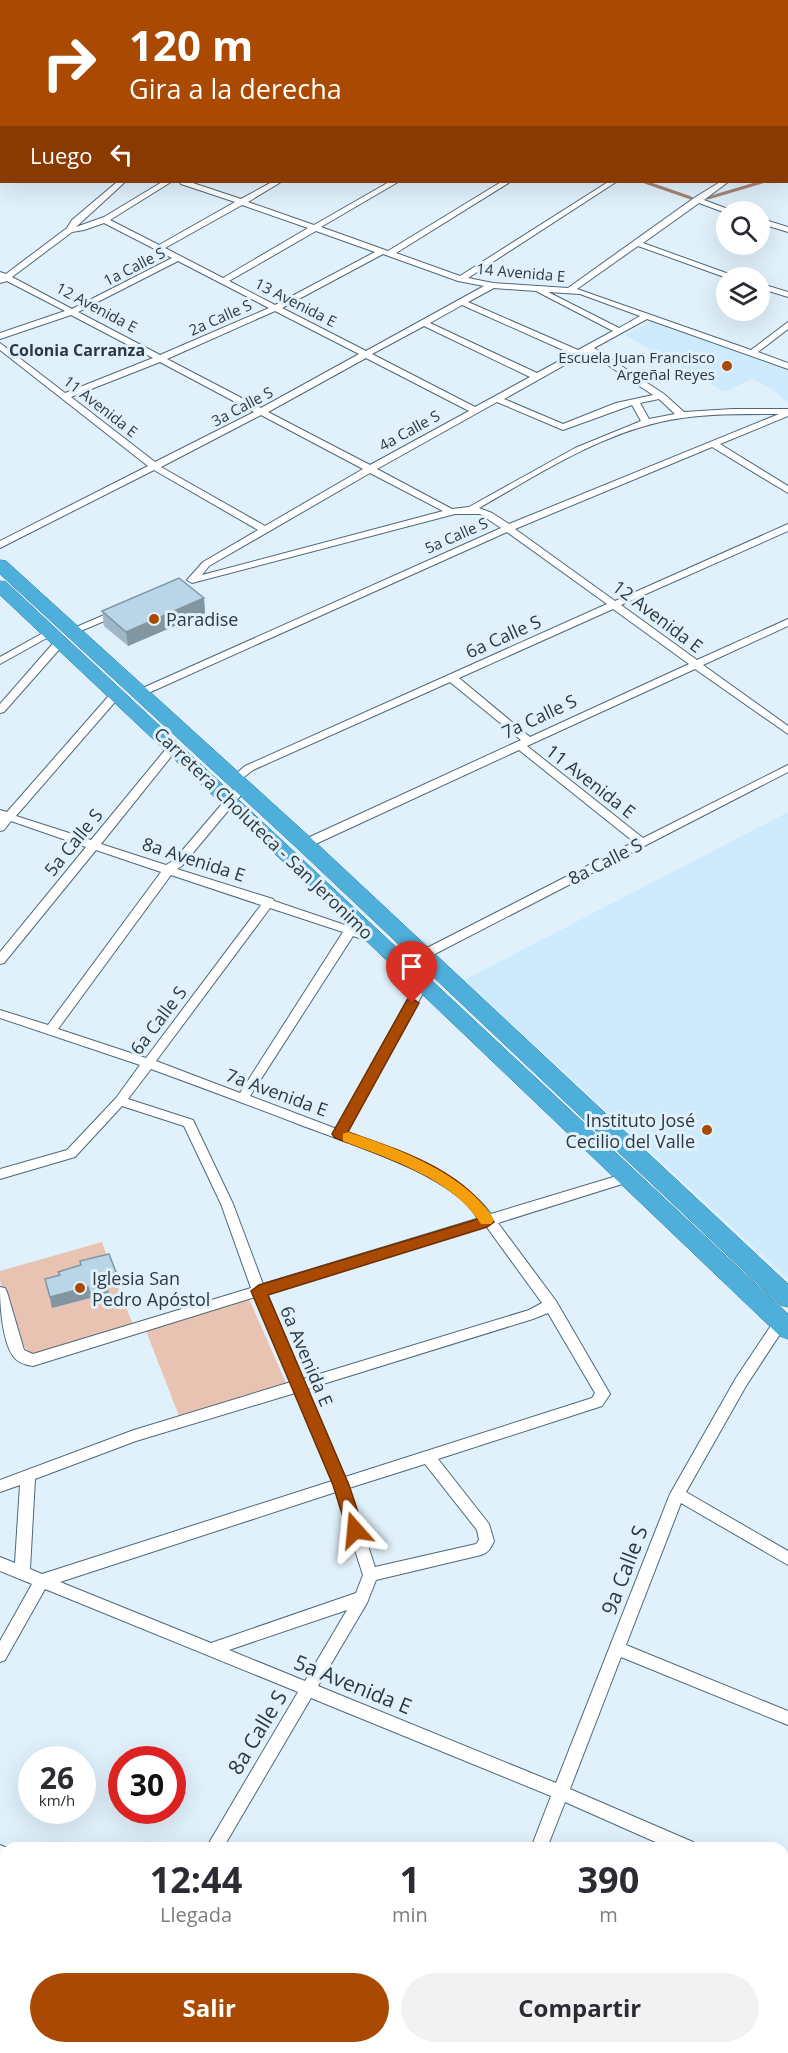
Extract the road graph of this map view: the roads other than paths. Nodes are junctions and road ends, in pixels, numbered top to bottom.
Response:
1 (721, 0) edge
2 (734, 0) edge
3 (120, 183) edge
4 (165, 183) edge
5 (187, 183) edge
6 (275, 183) edge
7 (392, 183) edge
8 (504, 183) edge
9 (610, 183) edge
10 (722, 183) edge
11 (697, 200) junction
12 (241, 202) junction
13 (716, 207) edge
14 (102, 219) junction
15 (770, 224) edge
16 (315, 228) junction
17 (70, 230) junction
18 (788, 230) edge
19 (636, 243) junction
20 (160, 248) junction
21 (385, 253) junction
22 (179, 258) junction
23 (716, 271) edge
24 (2, 278) edge
25 (462, 279) junction
26 (223, 281) junction
27 (493, 285) junction
28 (770, 289) edge
29 (536, 290) junction
30 (571, 290) junction
31 (788, 295) edge
32 (464, 303) junction
33 (275, 308) junction
34 (74, 311) junction
35 (646, 316) junction
36 (424, 323) junction
37 (788, 325) edge
38 (619, 331) junction
39 (0, 336) edge
40 (0, 346) edge
41 (588, 348) junction
42 (578, 353) junction
43 (751, 354) junction
44 (366, 355) junction
45 (161, 358) junction
46 (788, 366) edge
47 (536, 376) junction
48 (64, 396) junction
49 (661, 396) junction
50 (497, 399) junction
51 (634, 401) junction
52 (476, 411) junction
53 (261, 412) junction
54 (788, 412) edge
55 (683, 416) junction
56 (646, 423) junction
57 (713, 444) junction
58 (154, 467) junction
59 (370, 469) junction
60 (788, 490) edge
61 (473, 508) junction
62 (451, 512) junction
63 (485, 512) joint
64 (788, 527) edge
65 (508, 528) junction
66 (265, 531) junction
67 (0, 545) edge
68 (0, 565) edge
69 (194, 580) junction
70 (184, 584) edge
71 (0, 586) edge
72 (616, 604) junction
73 (133, 605) edge
74 (788, 622) edge
75 (61, 635) junction
76 (0, 661) edge
77 (694, 665) junction
78 (452, 678) junction
79 (117, 693) junction
80 (140, 693) junction
81 (0, 710) edge
82 (788, 731) edge
83 (525, 744) junction
84 (174, 746) junction
85 (788, 768) edge
86 (236, 788) junction
87 (4, 816) edge
88 (0, 827) edge
89 (641, 842) junction
90 (305, 844) junction
91 (94, 845) junction
92 (169, 869) junction
93 (269, 902) junction
94 (351, 929) junction
95 (376, 940) junction
96 (423, 955) junction
97 (0, 960) edge
98 (422, 984) junction
99 (0, 1014) edge
100 (50, 1030) junction
101 (148, 1064) junction
102 (243, 1098) junction
103 (120, 1101) junction
104 (340, 1134) junction
105 (0, 1174) edge
106 (630, 1178) junction
107 (487, 1222) junction
108 (259, 1291) junction
109 (0, 1292) edge
110 (788, 1298) edge
111 (551, 1305) junction
112 (784, 1326) edge
113 (299, 1385) junction
114 (428, 1457) junction
115 (28, 1474) junction
116 (341, 1485) junction
117 (0, 1486) edge
118 (677, 1494) junction
119 (788, 1559) edge
120 (0, 1564) edge
121 (22, 1573) junction
122 (370, 1575) junction
123 (42, 1581) junction
124 (362, 1598) junction
125 (618, 1649) junction
126 (210, 1650) junction
127 (0, 1655) edge
128 (309, 1691) junction
129 (788, 1718) edge
130 (562, 1793) junction
131 (218, 1842) edge
132 (542, 1842) edge
133 (673, 1842) edge

1 - 2 street
3 - 17 street
4 - 14 street
5 - 12 street, 14 Avenida E
6 - 12 street, 1a Calle S
7 - 16 street
8 - 21 street, 2a Calle S
9 - 25 street
10 - 11 street
11 - 13 street
11 - 19 street
12 - 16 street, 14 Avenida E
12 - 20 street, 1a Calle S
14 - 17 street
14 - 20 street, 13 Avenida E
15 - 18 street
16 - 21 street, 14 Avenida E
16 - 26 street
17 - 24 street
19 - 23 street
19 - 30 street
20 - 22 street, 13 Avenida E
21 - 25 street, 14 Avenida E
21 - 33 street, 2a Calle S
22 - 26 street, 13 Avenida E
22 - 34 street, 1a Calle S
24 - 34 street, 12 Avenida E
25 - 27 street, 14 Avenida E
26 - 33 street, 13 Avenida E
27 - 29 street, 14 Avenida E
27 - 32 street, 3a Calle S
28 - 31 street
29 - 30 street, 14 Avenida E
29 - 38 street
30 - 35 street, 14 Avenida E
32 - 36 street, 3a Calle S
32 - 42 street
33 - 44 street, 13 Avenida E
33 - 45 street, 2a Calle S
34 - 39 street, 1a Calle S
34 - 45 street, 12 Avenida E
35 - 38 street, 4a Calle S
35 - 43 street, 14 Avenida E
36 - 44 street, 3a Calle S
36 - 47 street
37 - 43 street
38 - 41 street, 4a Calle S
40 - 48 street, 11 Avenida E
41 - 42 street, 4a Calle S
41 - 49 street
42 - 47 street, 4a Calle S
43 - 46 street, 14 Avenida E
44 - 52 street, 13 Avenida E
44 - 53 street, 3a Calle S
45 - 48 street, 2a Calle S
45 - 53 street, 12 Avenida E
47 - 50 street, 4a Calle S
48 - 58 street, 11 Avenida E
49 - 51 street
49 - 55 street
50 - 51 street
50 - 52 street, 4a Calle S
51 - 56 street
52 - 59 street, 4a Calle S
53 - 58 street, 3a Calle S
53 - 59 street, 12 Avenida E
54 - 55 street
54 - 57 street, 5a Calle S
55 - 56 street
56 - 61 street
57 - 60 street
57 - 65 street, 5a Calle S
58 - 66 street, 11 Avenida E
58 - 67 street, 3a Calle S
59 - 62 street, 12 Avenida E
59 - 66 street, 4a Calle S
61 - 62 street, 4a Calle S
61 - 63 street, 4a Calle S
62 - 69 street, 4a Calle S
63 - 65 street, 12 Avenida E
64 - 72 street, 6a Calle S
65 - 72 street, 12 Avenida E
65 - 80 street, 5a Calle S
66 - 69 street, 4a Calle S
68 - 75 highway, Carretera Choluteca - San Jeronimo
69 - 70 street, 4a Calle S
71 - 75 highway, Carretera Choluteca - San Jeronimo
72 - 77 street, 12 Avenida E
72 - 78 street, 6a Calle S
73 - 75 street
74 - 77 street, 7a Calle S
75 - 76 street
75 - 79 highway, Carretera Choluteca - San Jeronimo
75 - 80 highway, Carretera Choluteca - San Jeronimo
75 - 81 street
77 - 82 street, 12 Avenida E
77 - 83 street, 7a Calle S
78 - 83 street, 11 Avenida E
78 - 86 street, 6a Calle S
79 - 84 highway, Carretera Choluteca - San Jeronimo
79 - 87 street
80 - 86 highway, Carretera Choluteca - San Jeronimo
83 - 89 street, 11 Avenida E
83 - 90 street, 7a Calle S
84 - 86 highway, Carretera Choluteca - San Jeronimo
84 - 91 street, 5a Calle S
85 - 89 street, 8a Calle S
86 - 90 highway, Carretera Choluteca - San Jeronimo
86 - 92 street
86 - 95 highway, Carretera Choluteca - San Jeronimo
87 - 88 street
87 - 91 street, 8a Avenida E
89 - 96 street, 8a Calle S
90 - 96 highway, Carretera Choluteca - San Jeronimo
91 - 92 street, 8a Avenida E
91 - 97 street, 5a Calle S
92 - 93 street, 8a Avenida E
92 - 100 street
93 - 94 street, 8a Avenida E
93 - 101 street, 6a Calle S
94 - 95 street, 8a Avenida E
94 - 102 street
95 - 98 highway, Carretera Choluteca - San Jeronimo
96 - 110 highway, Carretera Choluteca - San Jeronimo
98 - 104 street
98 - 106 highway, Carretera Choluteca - San Jeronimo
99 - 100 street, 7a Avenida E
100 - 101 street, 7a Avenida E
101 - 102 street, 7a Avenida E
101 - 103 street, 6a Calle S
102 - 104 street, 7a Avenida E
103 - 105 street, 6a Calle S
103 - 108 street, 6a Avenida E
104 - 107 street, 7a Avenida E
106 - 107 street
106 - 112 highway, Carretera Choluteca - San Jeronimo
107 - 108 street
107 - 111 street, 7a Avenida E
108 - 109 street
108 - 113 street, 6a Avenida E
111 - 113 street
111 - 114 street, 7a Avenida E
112 - 118 street, 9a Calle S
113 - 115 street
113 - 116 street, 6a Avenida E
114 - 116 street
114 - 122 street
115 - 117 street
115 - 121 street
116 - 122 street, 6a Avenida E
116 - 123 street
118 - 119 street
118 - 125 street, 9a Calle S
120 - 121 street, 5a Avenida E
121 - 123 street, 5a Avenida E
122 - 124 street, 8a Calle S
123 - 126 street, 5a Avenida E
123 - 127 street
124 - 126 street
124 - 128 street, 8a Calle S
125 - 129 street
125 - 130 street, 9a Calle S
126 - 128 street, 5a Avenida E
128 - 130 street, 5a Avenida E
128 - 131 street, 8a Calle S
130 - 132 street, 9a Calle S
130 - 133 street, 5a Avenida E

